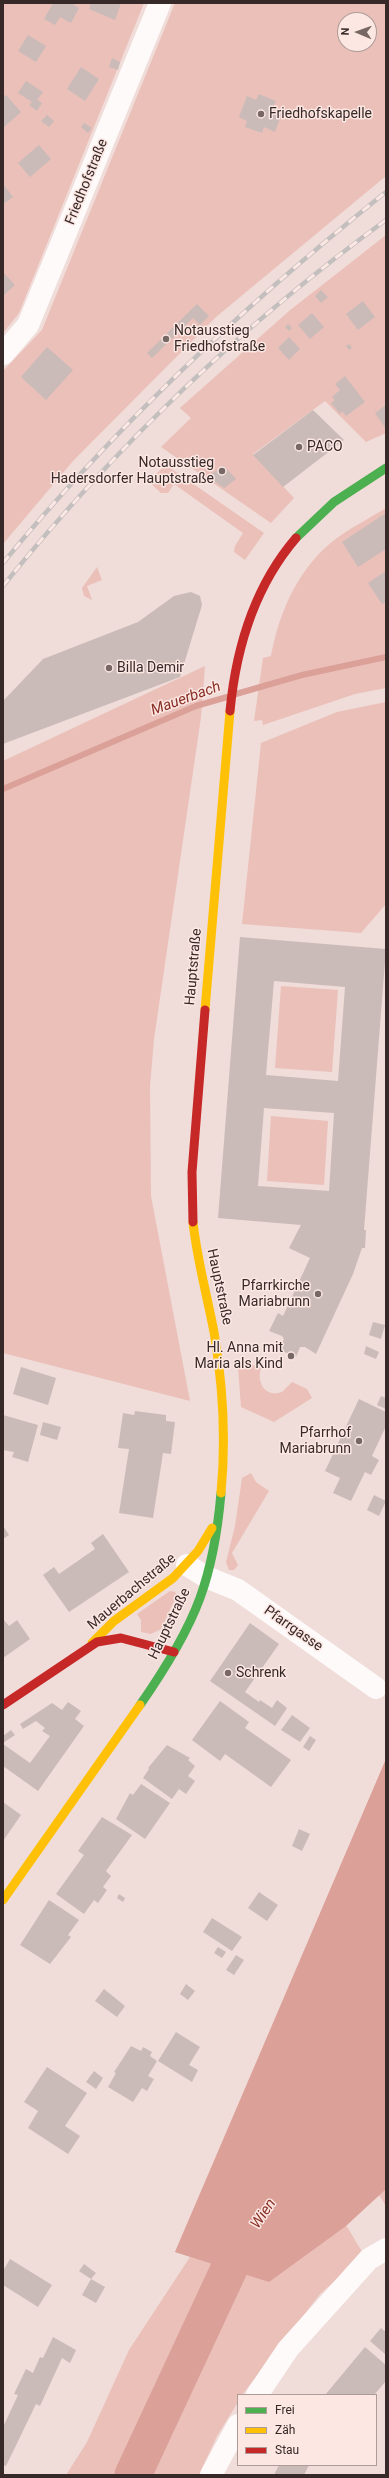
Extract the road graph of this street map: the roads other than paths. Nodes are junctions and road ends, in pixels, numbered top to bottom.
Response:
1 (160, 3) edge
2 (3, 354) edge
3 (386, 468) edge
4 (219, 1517) junction
5 (187, 1565) junction
6 (206, 1577) junction
7 (88, 1647) junction
8 (174, 1652) junction
9 (376, 1688) dead end
10 (3, 1705) edge
11 (3, 1900) edge
12 (386, 2249) edge
13 (259, 2394) edge
14 (237, 2427) edge
15 (211, 2475) edge

1 - 2 street, Friedhofstraße
3 - 4 main road, Hauptstraße
4 - 5 main road, Mauerbachstraße
4 - 6 main road, Hauptstraße
5 - 6 street, Pfarrgasse
5 - 7 main road, Mauerbachstraße
6 - 8 main road, Hauptstraße
6 - 9 street, Pfarrgasse
7 - 8 main road, Mauerbachstraße
7 - 10 main road, Mauerbachstraße
8 - 11 main road, Hauptstraße
12 - 13 street
14 - 15 street

